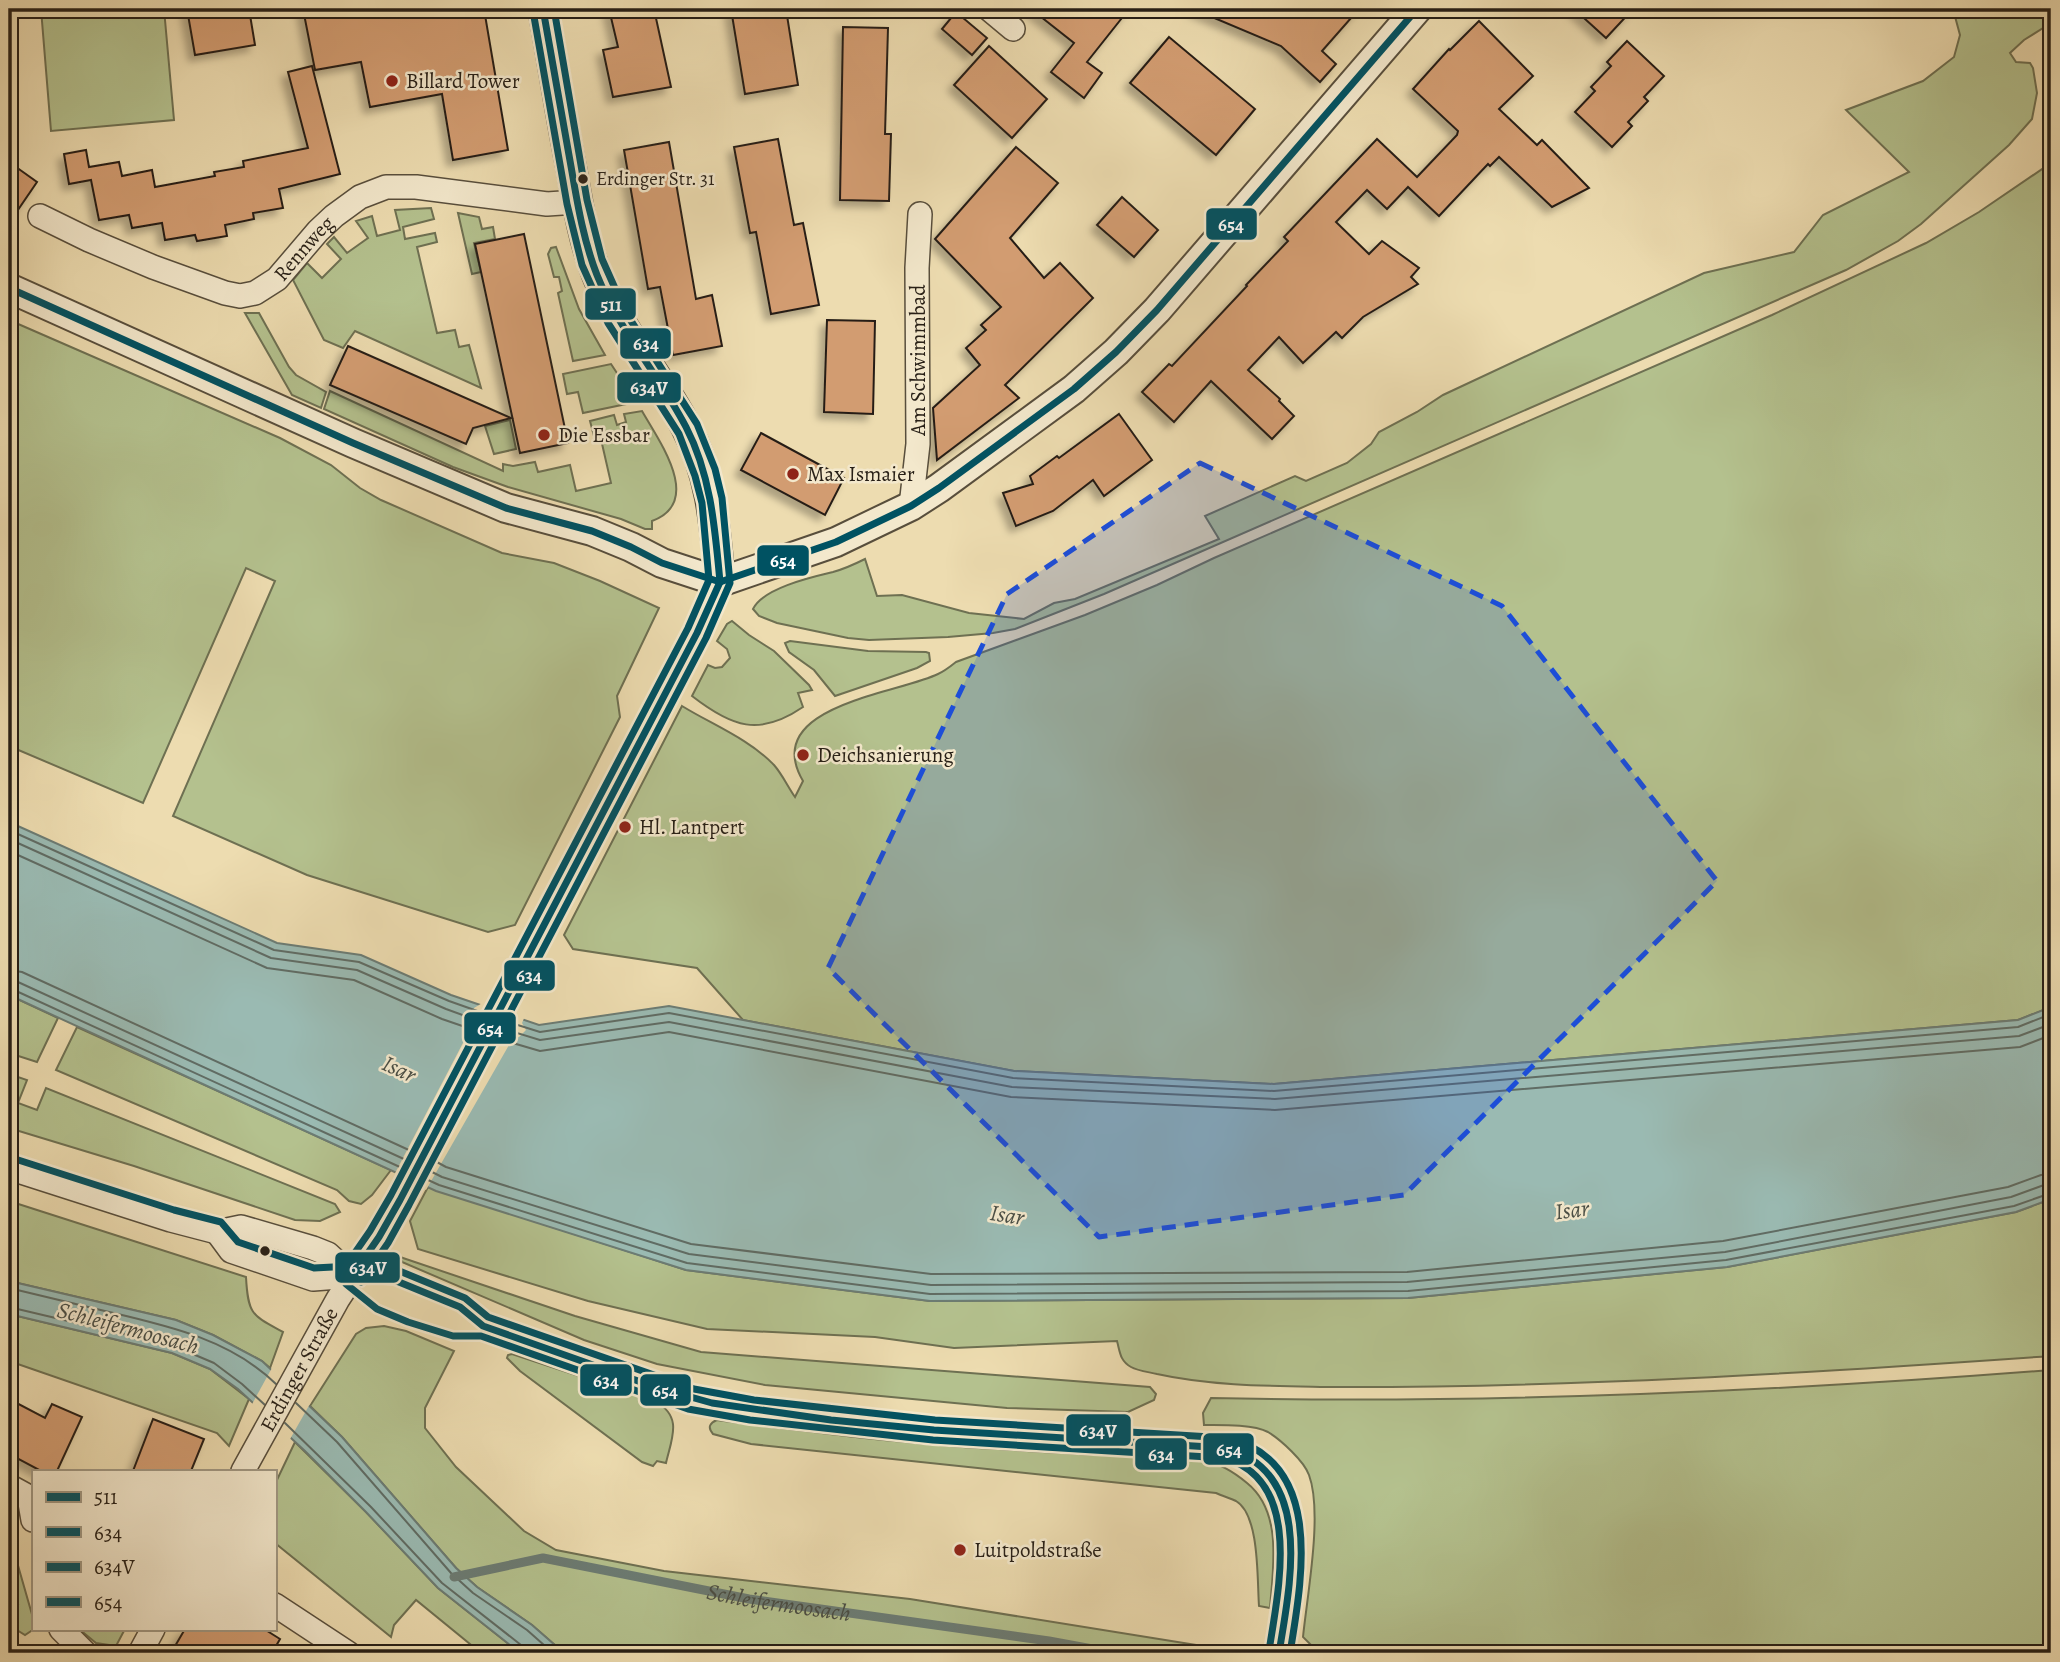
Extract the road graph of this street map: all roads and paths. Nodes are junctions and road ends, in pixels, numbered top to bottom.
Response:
1 (543, 9) edge
2 (989, 9) edge
3 (1417, 9) edge
4 (1013, 29) dead end
5 (577, 202) junction
6 (920, 214) dead end
7 (40, 216) dead end
8 (9, 288) edge
9 (911, 506) junction
10 (720, 582) junction
11 (9, 1168) edge
12 (352, 1276) junction
13 (244, 1470) edge
14 (9, 1486) edge
15 (31, 1497) edge
16 (276, 1606) edge
17 (62, 1630) edge
18 (152, 1630) edge
19 (85, 1653) edge
20 (140, 1653) edge
21 (348, 1653) edge

1 - 5 street, Erdinger Straße
2 - 4 street
3 - 9 street
5 - 7 street, Rennweg
5 - 10 street, Erdinger Straße
6 - 9 street, Am Schwimmbad
8 - 10 street
9 - 10 street
10 - 12 street, Erdinger Straße
11 - 12 street
12 - 13 street, Erdinger Straße
14 - 15 street
16 - 21 street
17 - 19 street
18 - 20 street

